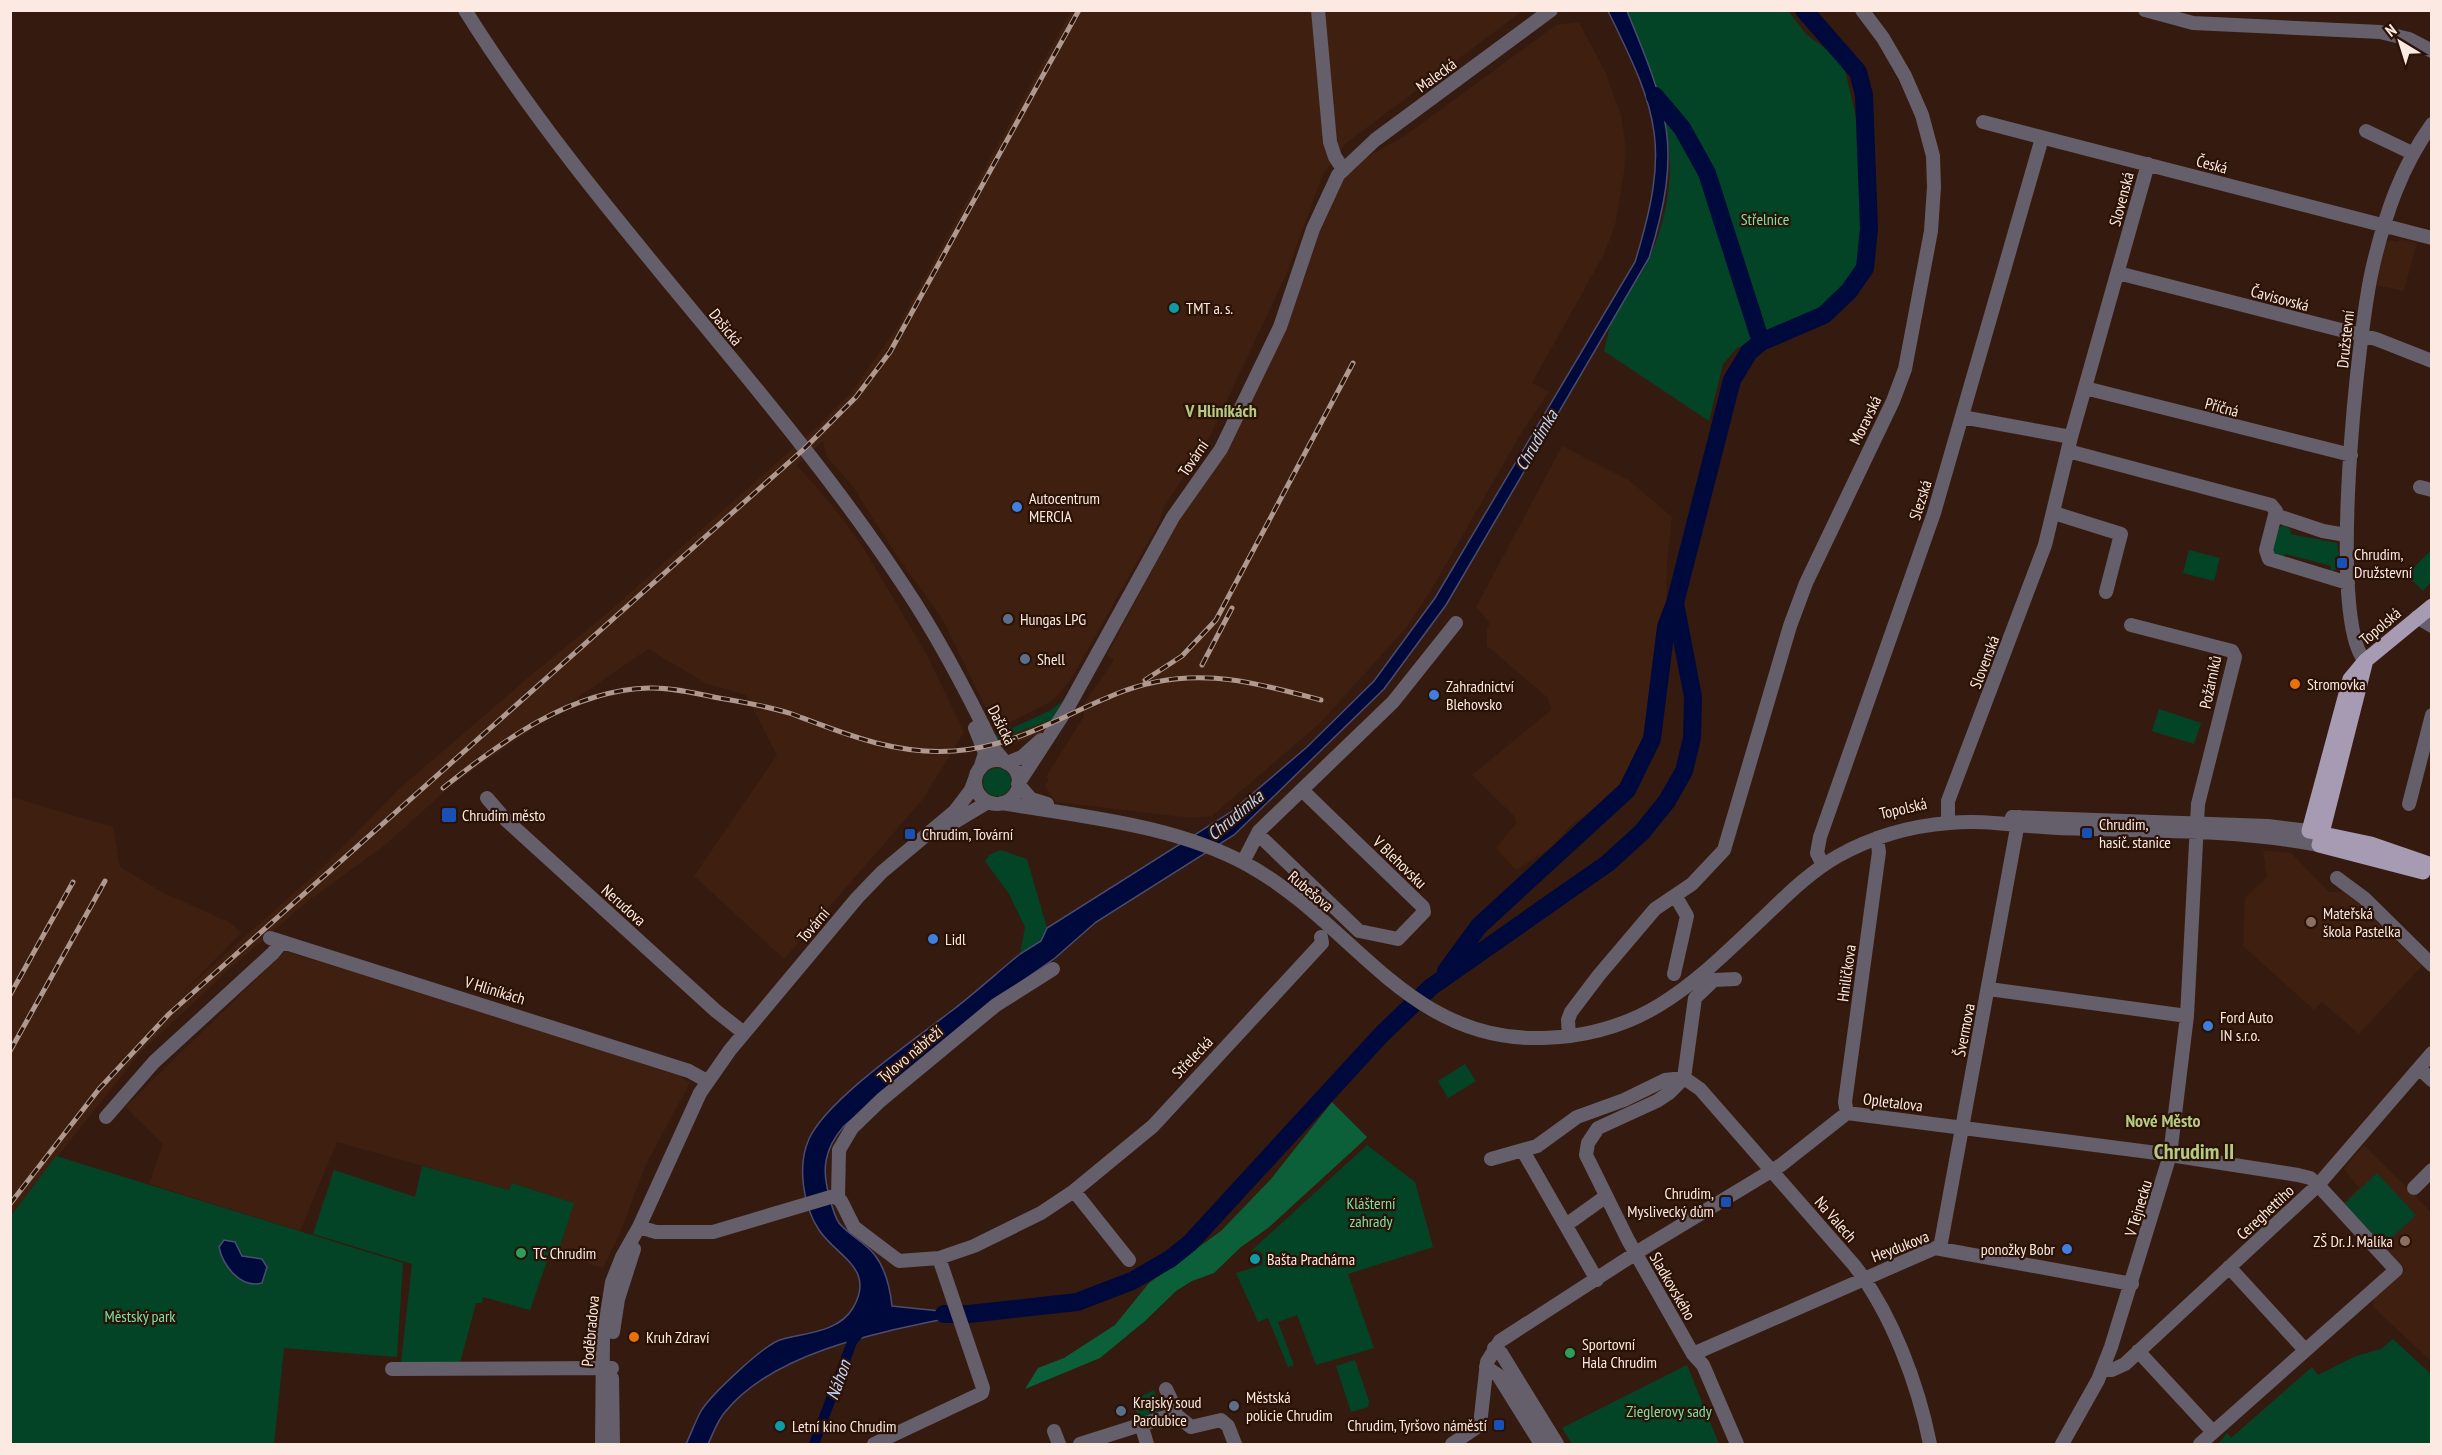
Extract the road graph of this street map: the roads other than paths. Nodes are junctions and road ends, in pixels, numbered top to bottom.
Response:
1 (465, 10) edge
2 (1318, 10) edge
3 (1551, 10) edge
4 (1862, 10) edge
5 (2145, 10) edge
6 (2432, 51) edge
7 (1983, 122) dead end
8 (2432, 124) edge
9 (2366, 131) dead end
10 (2042, 138) junction
11 (2412, 153) junction
12 (2148, 164) junction
13 (1343, 169) junction
14 (2384, 226) junction
15 (2432, 238) edge
16 (2118, 273) junction
17 (2361, 336) junction
18 (2432, 361) edge
19 (2085, 388) junction
20 (1962, 417) junction
21 (2072, 437) junction
22 (2068, 452) junction
23 (2351, 455) junction
24 (2272, 510) junction
25 (2054, 513) junction
26 (2346, 535) junction
27 (2348, 583) junction
28 (2106, 592) dead end
29 (2432, 606) edge
30 (2417, 618) junction
31 (1456, 623) dead end
32 (2131, 625) dead end
33 (2432, 626) edge
34 (2365, 661) junction
35 (953, 670) junction
36 (2432, 716) edge
37 (1059, 721) junction
38 (2427, 750) edge
39 (1006, 762) junction
40 (977, 774) junction
41 (1018, 784) junction
42 (1303, 791) junction
43 (487, 798) dead end
44 (988, 802) junction
45 (1002, 803) junction
46 (2409, 804) dead end
47 (1948, 820) junction
48 (2018, 821) junction
49 (2196, 827) junction
50 (1181, 835) junction
51 (1877, 838) junction
52 (2314, 838) junction
53 (1263, 839) dead end
54 (915, 846) junction
55 (1244, 859) junction
56 (1822, 863) junction
57 (2432, 866) edge
58 (2432, 875) edge
59 (2337, 878) dead end
60 (1676, 897) junction
61 (1321, 937) dead end
62 (2432, 965) edge
63 (1053, 969) dead end
64 (1674, 975) dead end
65 (1735, 980) dead end
66 (1989, 989) junction
67 (2187, 1016) junction
68 (1568, 1032) junction
69 (744, 1033) junction
70 (2432, 1053) edge
71 (2419, 1068) junction
72 (1684, 1078) junction
73 (2432, 1080) edge
74 (707, 1081) junction
75 (1847, 1113) junction
76 (106, 1117) dead end
77 (1962, 1127) junction
78 (1523, 1151) junction
79 (2170, 1155) junction
80 (1491, 1159) dead end
81 (1771, 1170) junction
82 (2432, 1170) edge
83 (2318, 1185) junction
84 (2415, 1188) dead end
85 (1074, 1191) junction
86 (834, 1197) junction
87 (1605, 1197) junction
88 (1566, 1225) junction
89 (639, 1227) junction
90 (1940, 1248) junction
91 (1635, 1254) junction
92 (892, 1257) joint
93 (939, 1258) junction
94 (1129, 1260) dead end
95 (2229, 1267) junction
96 (1864, 1278) junction
97 (1597, 1280) junction
98 (2132, 1284) junction
99 (1494, 1348) junction
100 (2305, 1350) junction
101 (2138, 1351) junction
102 (1693, 1354) junction
103 (1486, 1367) junction
104 (607, 1368) junction
105 (392, 1369) dead end
106 (2102, 1370) junction
107 (1166, 1389) dead end
108 (1175, 1414) junction
109 (1141, 1424) junction
110 (2213, 1432) junction
111 (602, 1444) edge
112 (613, 1444) edge
113 (874, 1444) edge
114 (1080, 1444) edge
115 (1147, 1444) edge
116 (1234, 1444) edge
117 (1452, 1444) edge
118 (1541, 1444) edge
119 (1557, 1444) edge
120 (1737, 1444) edge
121 (1930, 1444) edge
122 (2062, 1444) edge
123 (2200, 1444) edge

1 - 35 street, Dašická
2 - 13 street
3 - 13 street, Malecká
4 - 60 street, Moravská
5 - 6 street
7 - 10 street, Česká
8 - 11 street, Družstevní
9 - 11 street
10 - 12 street, Česká
10 - 20 street, Slezská
11 - 14 street, Družstevní
12 - 14 street, Česká
12 - 16 street, Slovenská
13 - 37 street, Tovární
14 - 15 street, Česká
14 - 17 street, Družstevní
16 - 17 street, Čavisovská
16 - 19 street, Slovenská
17 - 18 street, Čavisovská
17 - 23 street, Družstevní
19 - 21 street, Slovenská
19 - 23 street, Příčná
20 - 21 street
20 - 56 street, Slezská
21 - 22 street, Slovenská
22 - 24 street
22 - 25 street, Slovenská
23 - 26 street, Družstevní
24 - 26 street
24 - 27 street
25 - 28 street
25 - 47 street, Slovenská
26 - 27 street, Družstevní
27 - 34 street, Družstevní
29 - 30 main road, Topolská
30 - 33 street, Topolská
30 - 34 main road, Topolská
31 - 42 street
32 - 49 street, Požárníků
34 - 52 main road, Topolská
35 - 39 street, Dašická
35 - 40 street, Dašická
36 - 38 street
37 - 39 street, Tovární
37 - 41 street, Tovární
38 - 46 street
39 - 40 street
39 - 41 street
40 - 44 street
40 - 54 street, Tovární
41 - 45 street
41 - 50 street, Rubešova
42 - 53 street, V Blehovsku
42 - 55 street
43 - 69 street, Nerudova
44 - 45 street
44 - 54 street, Tovární
45 - 50 street, Rubešova
47 - 48 street, Topolská
47 - 51 street, Topolská
47 - 56 street, Topolská
48 - 49 street, Topolská
48 - 66 street, Švermova
49 - 52 street, Topolská
49 - 67 street, V Tejnecku
50 - 55 street, Rubešova
51 - 56 street, Topolská
51 - 75 street, Hniličkova
52 - 57 main road
52 - 58 main road
54 - 69 street, Tovární
55 - 68 street, Rubešova
56 - 68 street, Topolská
59 - 62 street
60 - 64 street
60 - 68 street
61 - 85 street, Střelecká
63 - 86 street, Tylovo nábřeží
65 - 72 street
66 - 67 street
66 - 77 street, Švermova
67 - 79 street, V Tejnecku
69 - 74 street, Poděbradova
70 - 71 street, Cereghettiho
71 - 73 street
71 - 83 street, Cereghettiho
72 - 78 street
72 - 81 street, Na Valech
72 - 87 street, Sladkovského
74 - 76 street, V Hliníkách
74 - 89 street, Poděbradova
75 - 77 street, Opletalova
75 - 81 street, Opletalova
77 - 79 street, Opletalova
77 - 90 street, Švermova
78 - 80 street
78 - 88 street
79 - 83 street, Opletalova
79 - 98 street, V Tejnecku
81 - 91 street, Opletalova
81 - 96 street, Na Valech
82 - 84 street
83 - 95 street, Cereghettiho
83 - 100 street
85 - 93 street, Střelecká
85 - 94 street
86 - 89 street
86 - 92 street, Tylovo nábřeží
87 - 88 street
87 - 91 street, Sladkovského
88 - 97 street
89 - 104 street, Poděbradova
90 - 96 street, Heydukova
90 - 98 street, Heydukova
91 - 97 street, Opletalova
91 - 102 street, Sladkovského
92 - 93 street, Střelecká
93 - 113 street
95 - 100 street
95 - 101 street, Cereghettiho
96 - 102 street, Heydukova
96 - 121 street, Na Valech
97 - 99 street, Opletalova
98 - 106 street, V Tejnecku
99 - 103 street
99 - 119 street
100 - 110 street
101 - 106 street, Cereghettiho
101 - 110 street
102 - 120 street, Sladkovského
103 - 117 street
103 - 118 street
104 - 105 street
104 - 111 street, Poděbradova
104 - 112 street, Poděbradova
106 - 122 street, V Tejnecku
107 - 108 street
108 - 109 street
108 - 116 street
109 - 114 street
109 - 115 street
110 - 123 street

